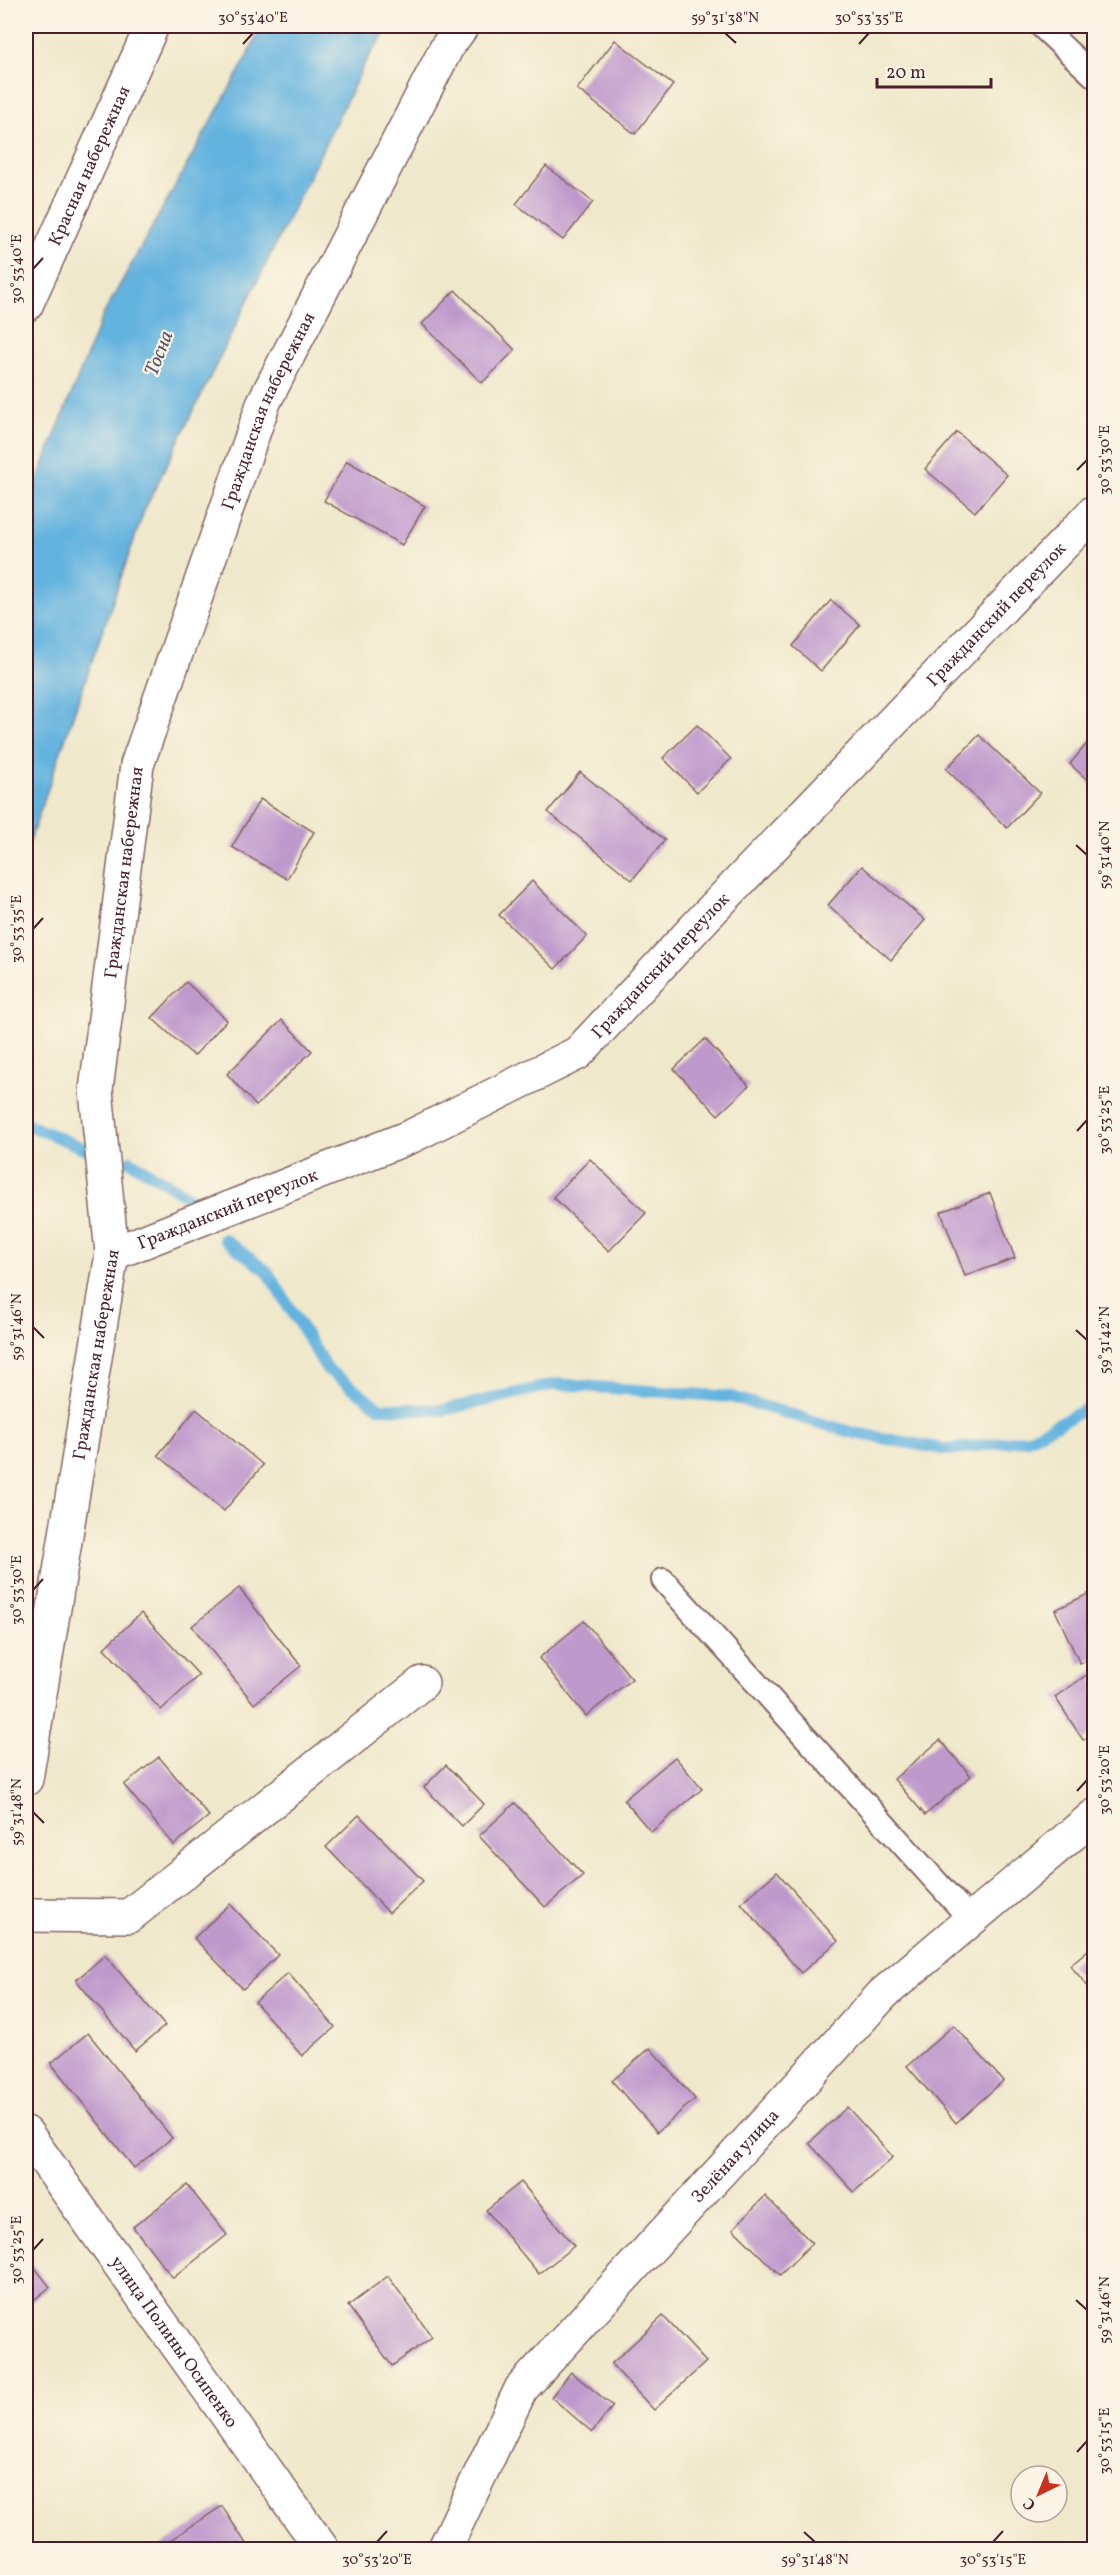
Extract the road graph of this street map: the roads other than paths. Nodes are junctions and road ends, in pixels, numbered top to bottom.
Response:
1 (152, 26) edge
2 (462, 26) edge
3 (1041, 26) edge
4 (1095, 76) edge
5 (26, 305) edge
6 (1095, 512) edge
7 (112, 1254) junction
8 (663, 1580) dead end
9 (422, 1683) dead end
10 (26, 1779) edge
11 (1095, 1816) edge
12 (26, 1915) edge
13 (971, 1920) junction
14 (26, 2133) edge
15 (323, 2550) edge
16 (444, 2550) edge

1 - 5 street, Красная набережная
2 - 7 street, Гражданская набережная
3 - 4 lane
6 - 7 street, Гражданский переулок
7 - 10 street, Гражданская набережная
8 - 13 lane
9 - 12 street
11 - 13 street, Зелёная улица
13 - 16 street, Зелёная улица
14 - 15 street, улица Полины Осипенко

